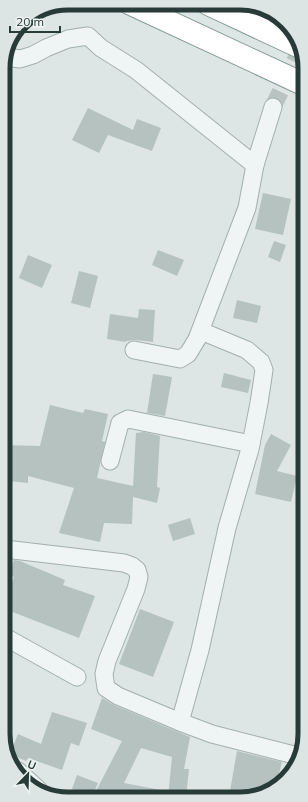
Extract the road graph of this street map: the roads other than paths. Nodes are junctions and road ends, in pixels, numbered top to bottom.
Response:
1 (144, 10) edge
2 (221, 10) edge
3 (293, 44) edge
4 (11, 58) edge
5 (298, 82) edge
6 (273, 107) tunnel mouth
7 (255, 165) junction
8 (200, 331) junction
9 (134, 350) dead end
10 (251, 444) junction
11 (110, 461) dead end
12 (10, 550) edge
13 (10, 640) edge
14 (77, 677) dead end
15 (180, 722) junction
16 (294, 755) edge

1 - 5 highway
2 - 3 highway
4 - 7 street
6 - 7 street
7 - 8 street
8 - 9 street
8 - 10 street
10 - 11 street
10 - 15 street
12 - 15 street
13 - 14 street
15 - 16 street

